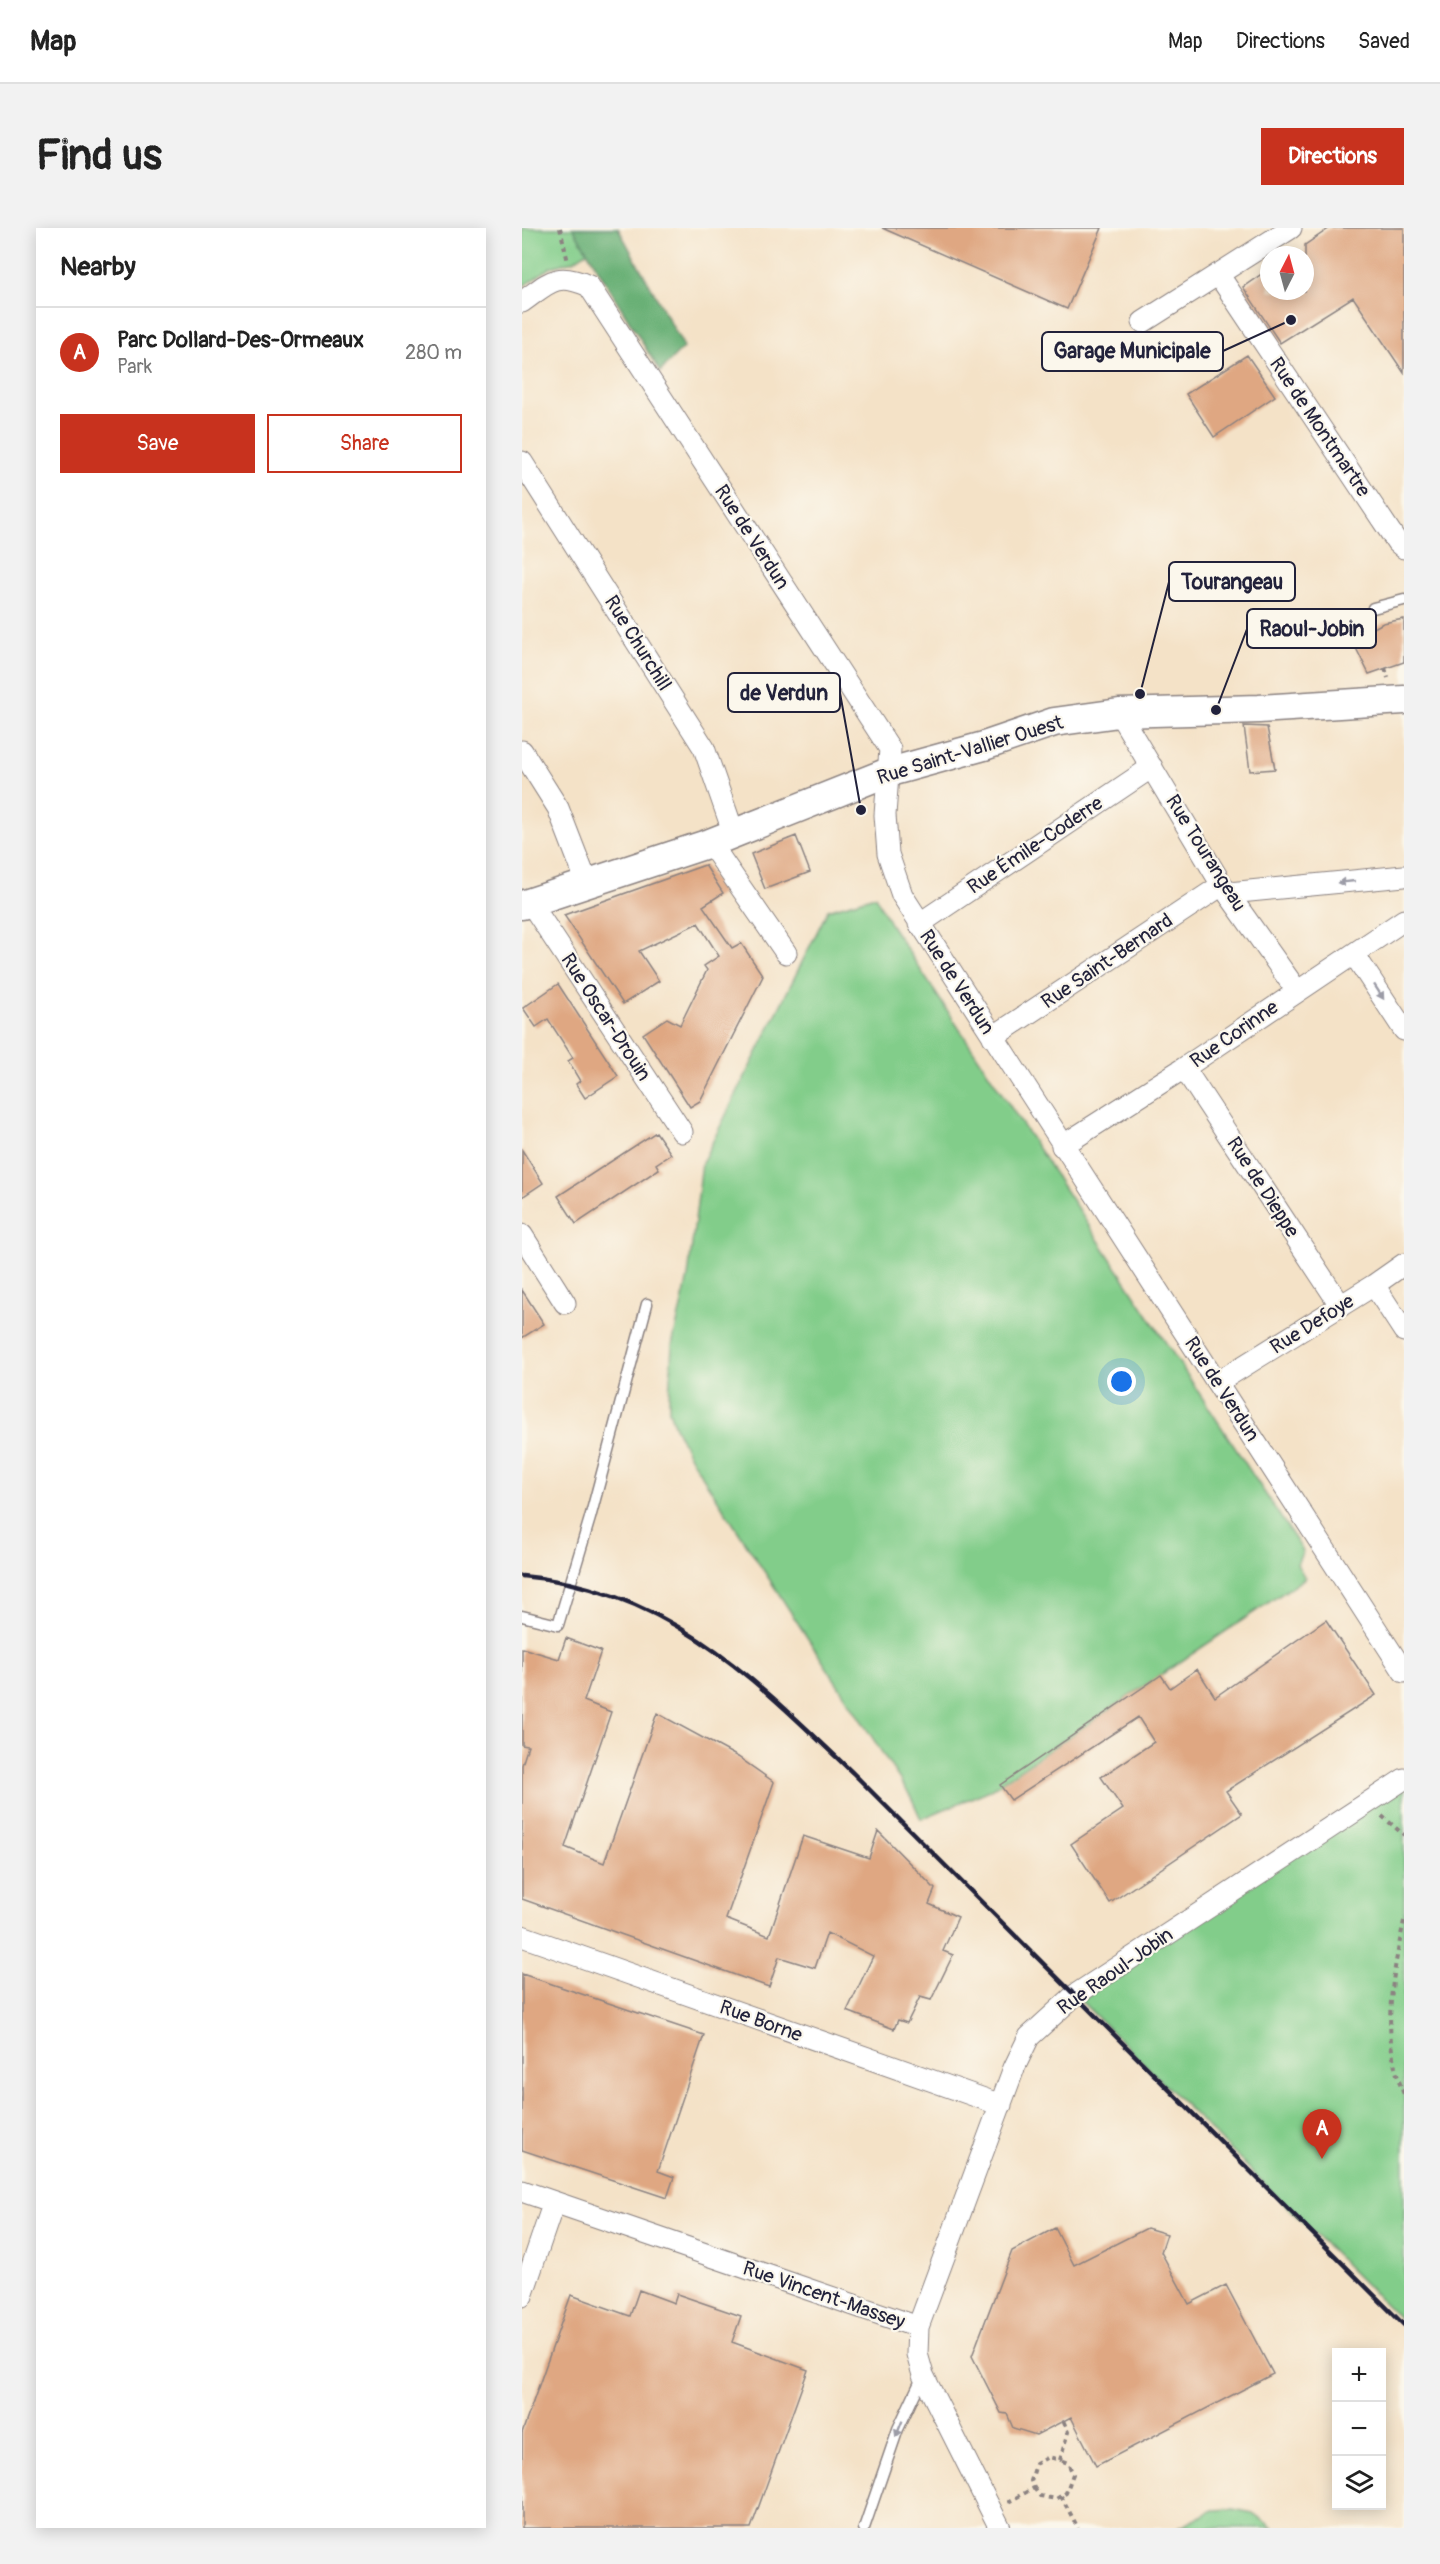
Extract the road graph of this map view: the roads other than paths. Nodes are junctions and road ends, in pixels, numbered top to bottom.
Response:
1 (1291, 228) edge
2 (1218, 274) junction
3 (522, 302) edge
4 (1143, 322) dead end
5 (522, 462) edge
6 (1404, 548) edge
7 (1404, 600) edge
8 (1373, 608) dead end
9 (1404, 700) edge
10 (1119, 713) junction
11 (522, 751) edge
12 (1152, 767) junction
13 (886, 773) junction
14 (722, 838) junction
15 (1404, 876) edge
16 (587, 883) junction
17 (1226, 889) junction
18 (526, 904) edge
19 (1404, 920) edge
20 (919, 924) junction
21 (786, 953) dead end
22 (1354, 954) junction
23 (1296, 991) junction
24 (1404, 1030) edge
25 (993, 1037) junction
26 (1184, 1068) junction
27 (682, 1132) dead end
28 (1062, 1146) junction
29 (522, 1235) edge
30 (1404, 1264) edge
31 (1374, 1285) junction
32 (565, 1304) dead end
33 (647, 1304) dead end
34 (1341, 1306) junction
35 (1404, 1331) edge
36 (1218, 1382) junction
37 (522, 1616) edge
38 (1404, 1672) edge
39 (1404, 1779) edge
40 (522, 1936) edge
41 (1000, 2105) junction
42 (522, 2191) edge
43 (554, 2202) junction
44 (523, 2292) edge
45 (918, 2327) junction
46 (923, 2375) junction
47 (996, 2519) edge
48 (864, 2528) edge

1 - 2 street
2 - 4 street
2 - 6 street, Rue de Montmartre
3 - 13 street, Rue de Verdun
5 - 14 street, Rue Churchill
7 - 8 lane
9 - 10 street, Rue Saint-Vallier Ouest
10 - 12 street, Rue Tourangeau
10 - 13 street, Rue Saint-Vallier Ouest
11 - 16 street
12 - 17 street, Rue Tourangeau
12 - 20 street, Rue Émile-Coderre
13 - 14 street, Rue Saint-Vallier Ouest
13 - 20 street, Rue de Verdun
14 - 16 street, Rue Saint-Vallier Ouest
14 - 21 street, Rue Churchill
15 -> 17 street, Rue Saint-Bernard
16 - 18 street, Rue Saint-Vallier Ouest
17 - 23 street, Rue Tourangeau
17 - 25 street, Rue Saint-Bernard
18 - 27 street, Rue Oscar-Drouin
19 - 22 street, Rue Corinne
20 - 25 street, Rue de Verdun
22 - 23 street, Rue Corinne
22 -> 24 street
23 - 26 street, Rue Corinne
25 - 28 street, Rue de Verdun
26 - 28 street, Rue Corinne
26 - 34 street, Rue de Dieppe
28 - 36 street, Rue de Verdun
29 - 32 street
30 - 31 street, Rue Defoye
31 - 34 street, Rue Defoye
31 - 35 street
33 - 37 lane
34 - 36 street, Rue Defoye
36 - 38 street, Rue de Verdun
39 - 41 street, Rue Raoul-Jobin
40 - 41 street, Rue Borne
41 - 45 street, Rue Raoul-Jobin
42 - 43 street, Rue Vincent-Massey
43 - 44 street
43 - 45 street, Rue Vincent-Massey
45 - 46 street, Rue Vincent-Massey
46 - 47 street, Rue Vincent-Massey
46 -> 48 lane

